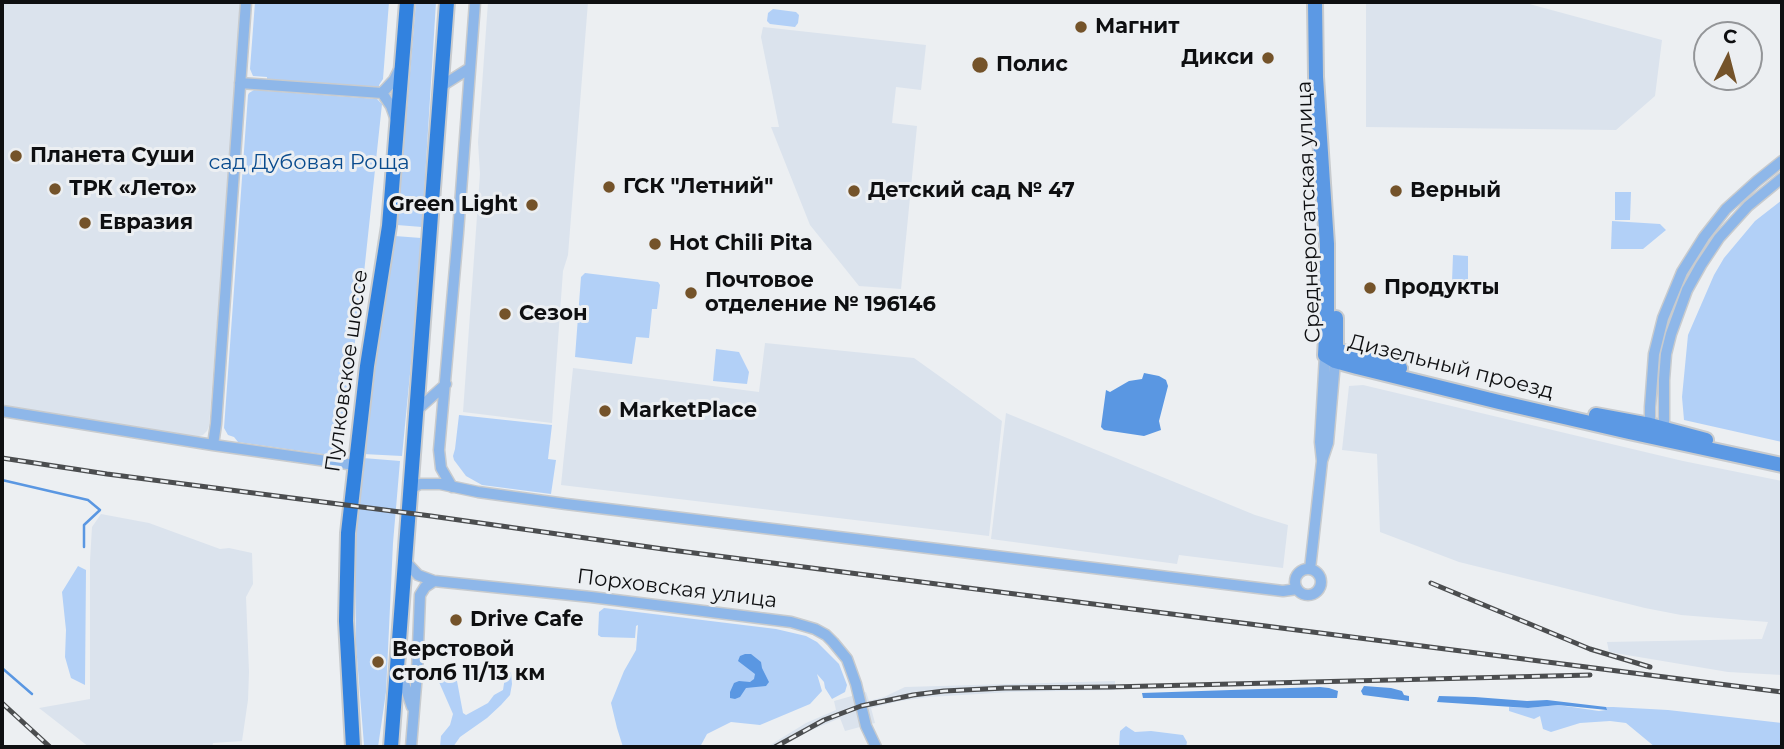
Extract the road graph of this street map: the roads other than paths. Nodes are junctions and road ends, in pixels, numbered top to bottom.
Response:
1 (246, 2) edge
2 (407, 2) edge
3 (447, 2) edge
4 (475, 2) edge
5 (1315, 2) edge
6 (1325, 2) edge
7 (402, 65) junction
8 (470, 68) junction
9 (240, 83) junction
10 (440, 87) junction
11 (382, 93) junction
12 (397, 125) junction
13 (1782, 161) edge
14 (1782, 178) edge
15 (1332, 355) junction
16 (446, 384) junction
17 (2, 411) edge
18 (416, 411) junction
19 (1656, 430) junction
20 (213, 444) junction
21 (1782, 456) edge
22 (355, 465) junction
23 (1782, 465) edge
24 (452, 487) junction
25 (410, 489) junction
26 (404, 559) junction
27 (1310, 569) junction
28 (434, 581) junction
29 (1297, 589) junction
30 (397, 664) junction
31 (414, 710) junction
32 (353, 747) edge
33 (391, 747) edge
34 (411, 747) edge
35 (876, 747) edge

1 - 9 street
2 - 7 main road, Пулковское шоссе
3 - 10 main road
4 - 8 street
5 - 15 street, Среднерогатская улица
6 - 15 street, Среднерогатская улица
7 - 11 street
7 - 12 main road, Пулковское шоссе
8 - 10 street
8 - 16 street
9 - 11 street
9 - 20 street
10 - 18 main road
11 - 12 street
12 - 22 main road, Пулковское шоссе
13 - 19 street
14 - 19 street
15 - 19 street, Дизельный проезд
15 - 27 street, Среднерогатская улица
16 - 18 street
16 - 24 street
17 - 20 street
18 - 25 main road
19 - 21 street, Дизельный проезд
19 - 23 street, Дизельный проезд
20 - 22 street
22 - 32 main road, Пулковское шоссе
24 - 25 street
24 - 29 street
25 - 26 main road
26 - 28 street, Порховская улица
26 - 30 main road
27 - 29 street, Среднерогатская улица
27 - 29 street, Среднерогатская улица
28 - 31 street
28 - 35 street, Порховская улица
30 - 31 street
30 - 33 main road
31 - 34 street

